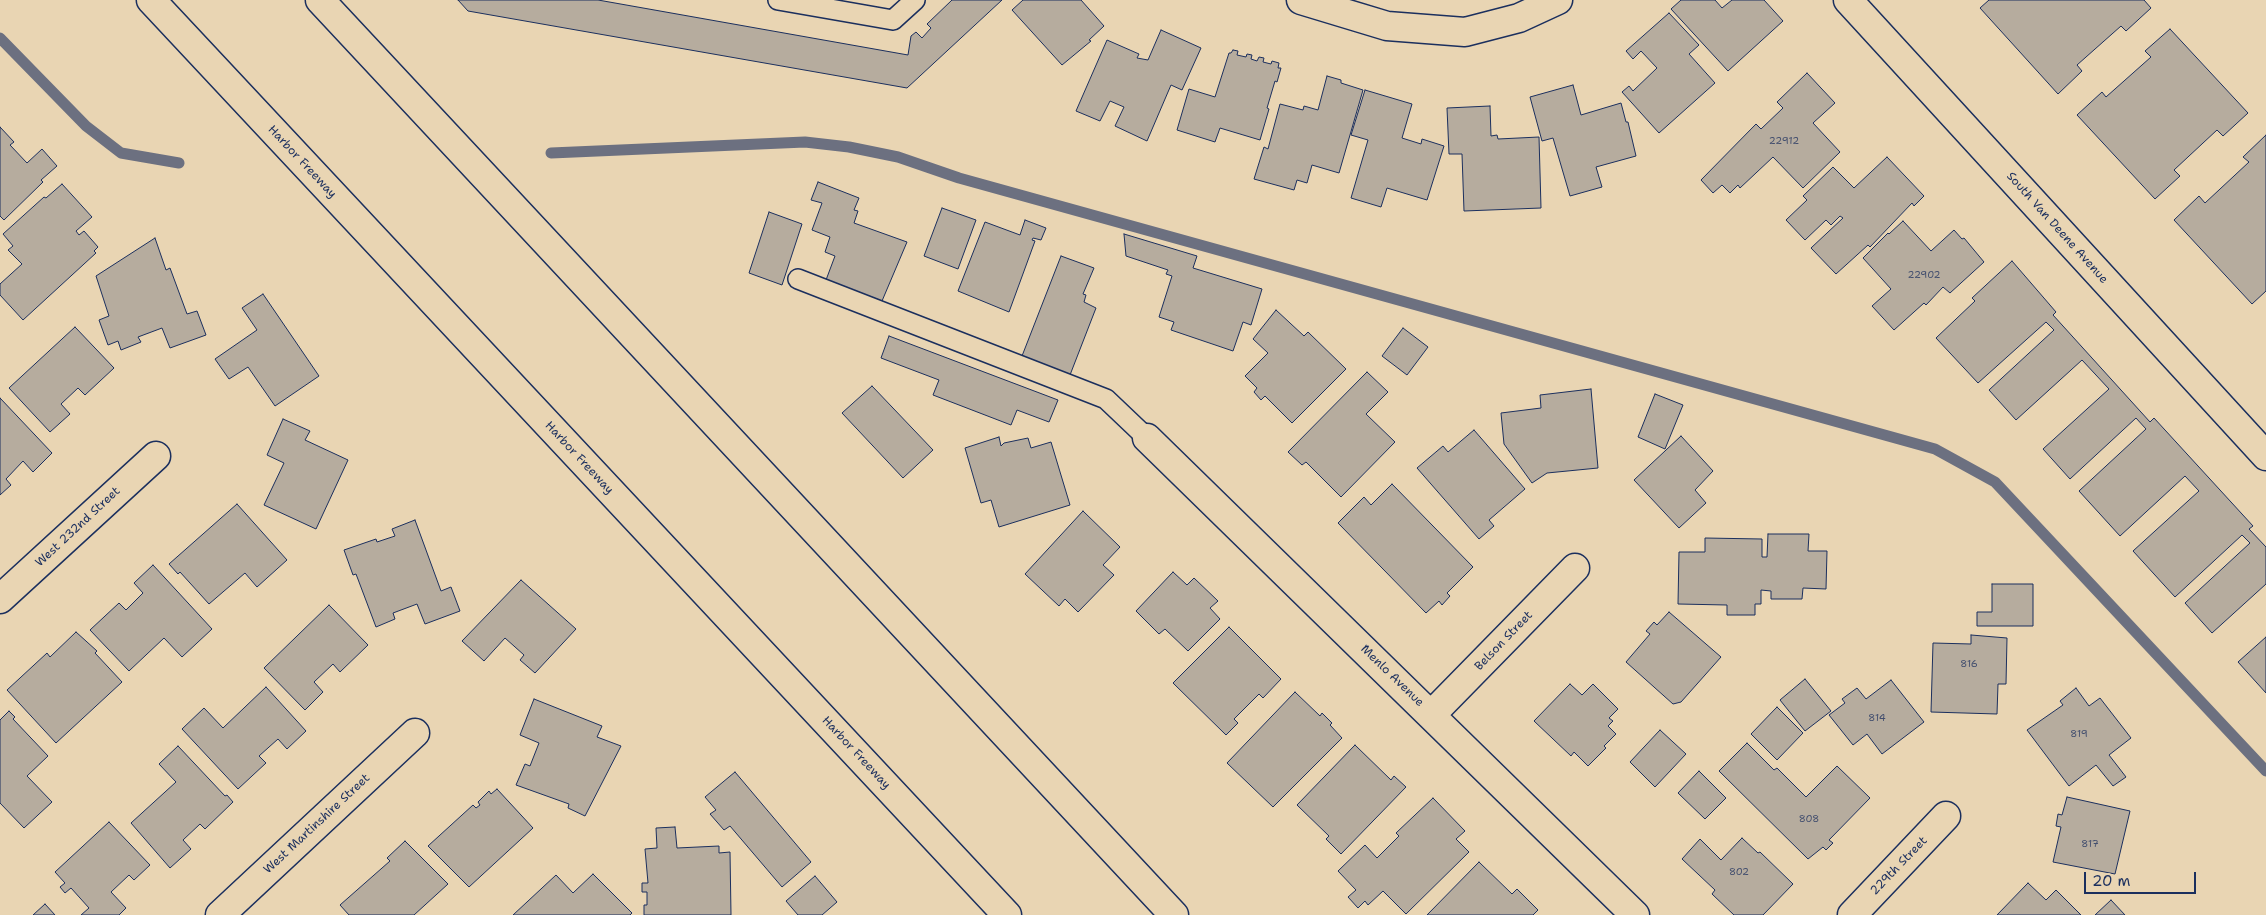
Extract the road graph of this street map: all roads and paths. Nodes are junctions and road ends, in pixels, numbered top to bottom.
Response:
1 (151, 0) edge
2 (320, 0) edge
3 (778, 0) edge
4 (915, 0) edge
5 (1300, 0) edge
6 (1558, 0) edge
7 (1848, 0) edge
8 (798, 279) dead end
9 (1147, 438) joint
10 (156, 456) dead end
11 (2266, 456) edge
12 (1575, 568) dead end
13 (0, 599) edge
14 (1432, 714) junction
15 (415, 733) dead end
16 (1946, 816) dead end
17 (220, 915) edge
18 (1007, 915) edge
19 (1174, 915) edge
20 (1635, 915) edge
21 (1852, 915) edge

1 - 18 main road, Harbor Freeway
2 - 19 main road
3 - 4 lane
5 - 6 main road
7 - 11 main road, South Van Deene Avenue
8 - 9 lane
9 - 14 main road, Menlo Avenue
10 - 13 main road, West 232nd Street
12 - 14 main road, Belson Street
14 - 20 main road, Menlo Avenue
15 - 17 main road, West Martinshire Street
16 - 21 main road, 229th Street

